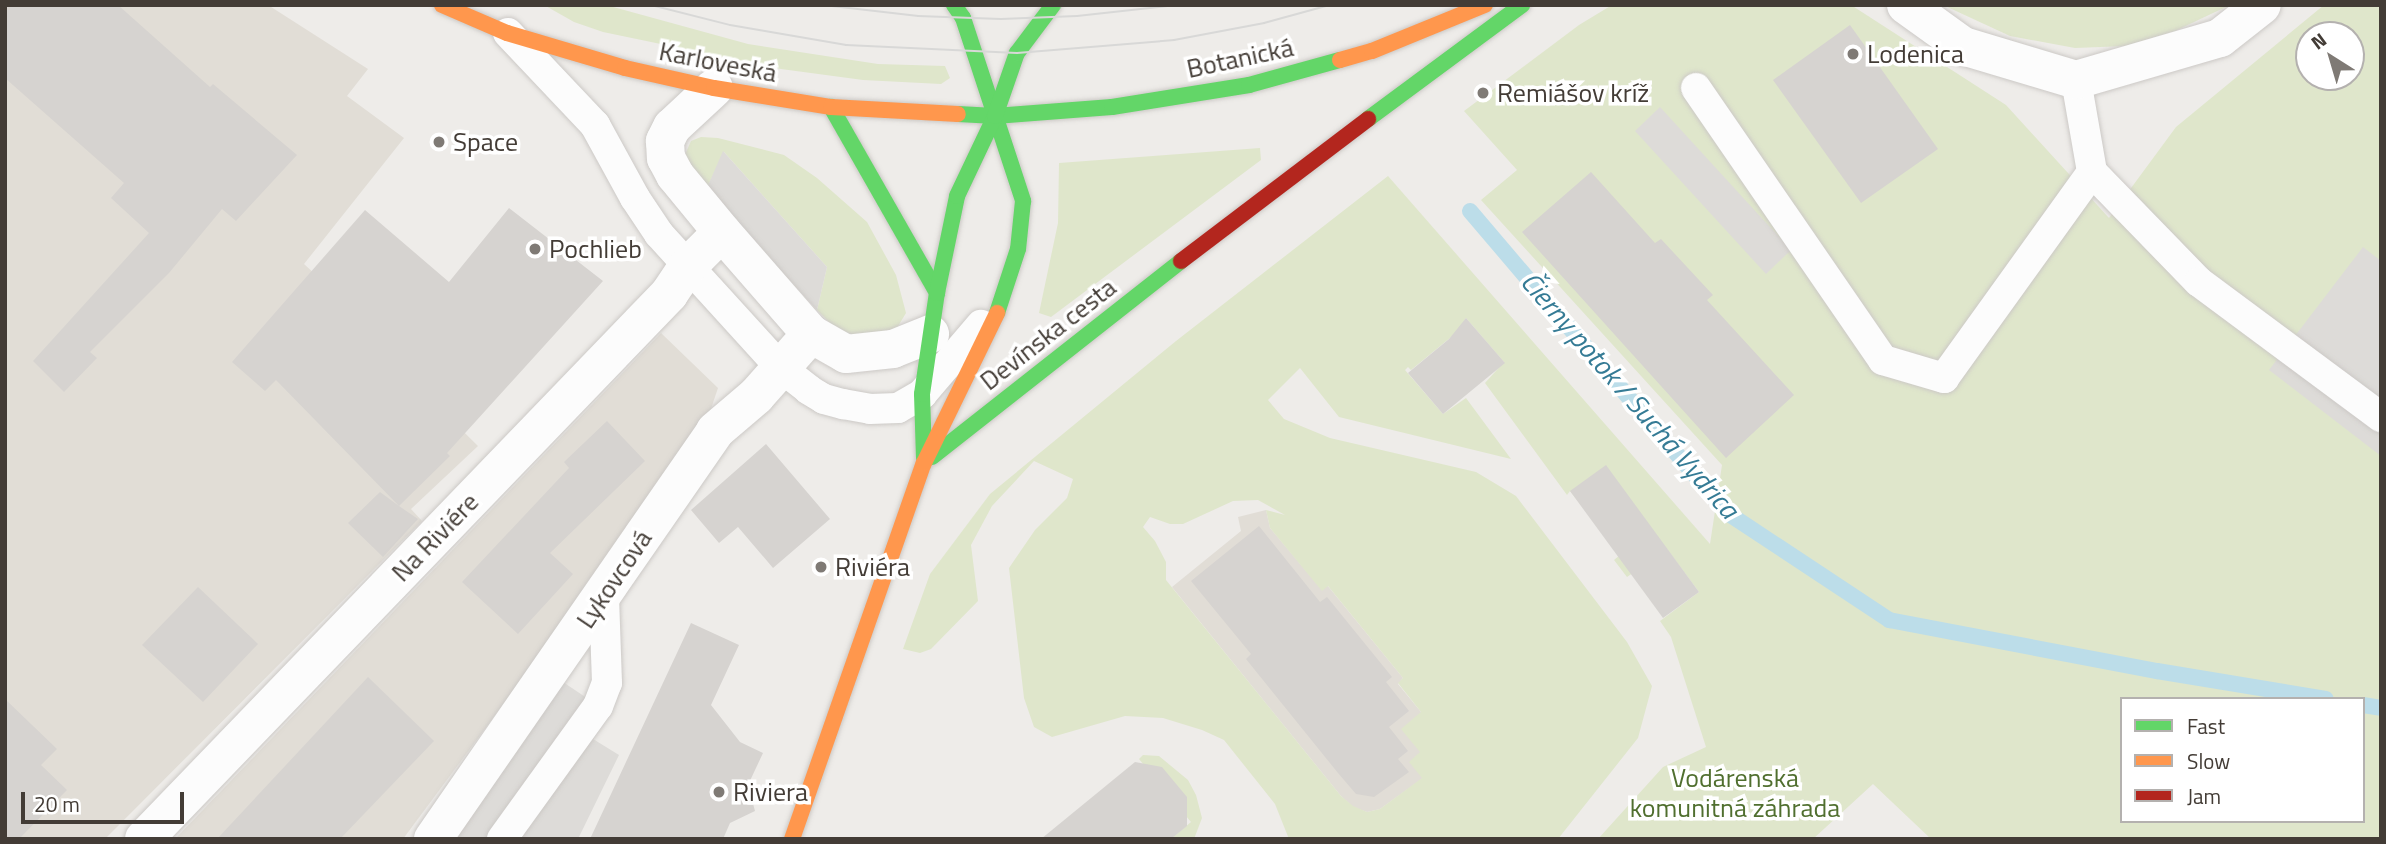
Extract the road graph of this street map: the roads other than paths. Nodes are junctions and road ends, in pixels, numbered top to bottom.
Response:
1 (442, 5) edge
2 (954, 5) edge
3 (1053, 5) edge
4 (1485, 5) edge
5 (1522, 5) edge
6 (1906, 5) edge
7 (2262, 5) edge
8 (507, 33) junction
9 (2076, 80) junction
10 (715, 88) junction
11 (1696, 88) dead end
12 (831, 107) junction
13 (995, 116) junction
14 (2092, 172) junction
15 (722, 232) junction
16 (687, 267) junction
17 (937, 293) junction
18 (1004, 299) junction
19 (811, 334) junction
20 (930, 334) junction
21 (780, 367) junction
22 (922, 394) junction
23 (2381, 417) edge
24 (925, 463) junction
25 (604, 596) junction
26 (144, 839) edge
27 (433, 839) edge
28 (502, 839) edge
29 (792, 839) edge

1 - 8 street, Karloveská
2 - 13 street
3 - 13 street
4 - 13 street, Botanická
5 - 24 street, Devínska cesta
6 - 9 street
7 - 9 street
8 - 10 street, Karloveská
8 - 16 lane
9 - 14 lane
10 - 12 street, Karloveská
10 - 15 street
11 - 14 lane
12 - 13 street, Karloveská
12 - 17 street
13 - 17 street
13 - 18 street
14 - 23 lane
15 - 16 street, Na Riviére
15 - 19 street
16 - 21 lane
16 - 26 street, Na Riviére
17 - 20 street
18 - 22 lane
18 - 24 street
19 - 20 street
19 - 21 street, Lykovcová
20 - 22 street
21 - 22 lane
21 - 25 street, Lykovcová
22 - 24 street
24 - 29 street
25 - 27 street, Lykovcová
25 - 28 lane

